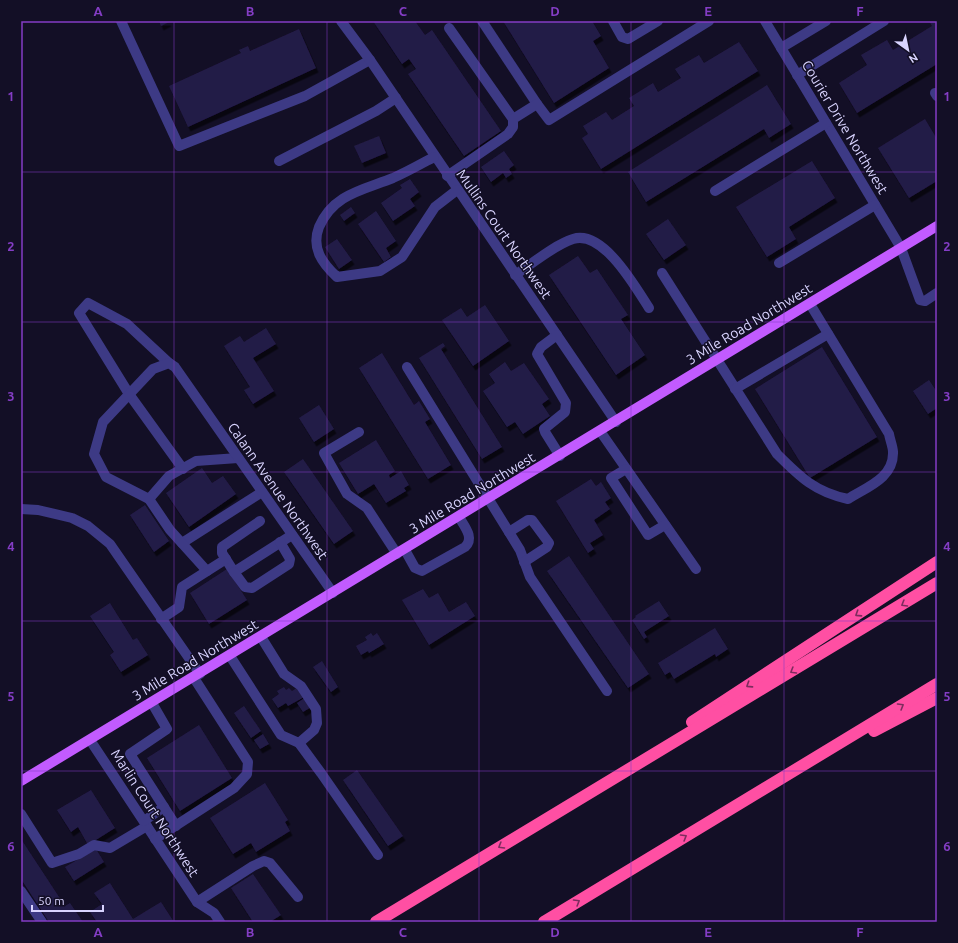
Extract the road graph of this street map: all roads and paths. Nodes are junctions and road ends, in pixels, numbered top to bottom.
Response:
1 (121, 21) edge
2 (341, 21) edge
3 (482, 21) edge
4 (613, 21) edge
5 (658, 21) edge
6 (709, 21) edge
7 (764, 21) edge
8 (826, 21) edge
9 (884, 21) edge
10 (449, 28) dead end
11 (781, 48) junction
12 (370, 60) junction
13 (797, 75) junction
14 (396, 98) junction
15 (537, 104) junction
16 (513, 119) junction
17 (826, 123) junction
18 (434, 156) junction
19 (279, 161) dead end
20 (447, 176) junction
21 (457, 190) junction
22 (715, 191) dead end
23 (875, 205) junction
24 (937, 226) edge
25 (901, 248) junction
26 (779, 263) dead end
27 (662, 273) dead end
28 (515, 274) junction
29 (937, 293) edge
30 (810, 304) junction
31 (649, 308) dead end
32 (828, 334) junction
33 (557, 335) junction
34 (717, 360) junction
35 (169, 363) junction
36 (407, 367) dead end
37 (735, 388) junction
38 (129, 394) junction
39 (616, 422) junction
40 (600, 431) junction
41 (359, 432) dead end
42 (560, 456) junction
43 (238, 458) junction
44 (184, 468) junction
45 (626, 469) junction
46 (262, 492) junction
47 (149, 499) junction
48 (488, 499) junction
49 (21, 509) edge
50 (460, 516) junction
51 (260, 521) dead end
52 (665, 525) junction
53 (509, 532) junction
54 (292, 535) junction
55 (280, 542) junction
56 (182, 543) junction
57 (401, 552) junction
58 (226, 559) junction
59 (524, 562) junction
60 (937, 562) edge
61 (696, 569) dead end
62 (207, 571) junction
63 (234, 572) junction
64 (937, 583) edge
65 (333, 594) junction
66 (161, 619) junction
67 (261, 637) junction
68 (230, 656) junction
69 (197, 676) junction
70 (937, 684) edge
71 (607, 691) dead end
72 (937, 698) edge
73 (152, 703) junction
74 (90, 740) junction
75 (299, 743) junction
76 (21, 781) edge
77 (760, 792) junction
78 (164, 808) junction
79 (21, 814) edge
80 (145, 823) junction
81 (176, 826) junction
82 (521, 834) junction
83 (155, 839) junction
84 (378, 855) dead end
85 (21, 891) edge
86 (298, 897) dead end
87 (197, 902) junction
88 (42, 922) edge
89 (220, 922) edge
90 (376, 922) edge
91 (544, 922) edge

1 - 12 street
2 - 12 street, Mullins Court Northwest
3 - 15 street
4 - 5 street
6 - 15 street
7 - 11 street, Courier Drive Northwest
8 - 11 street
9 - 13 street
10 - 16 street
11 - 13 street, Courier Drive Northwest
12 - 14 street, Mullins Court Northwest
13 - 17 street, Courier Drive Northwest
14 - 18 street, Mullins Court Northwest
14 - 19 street
15 - 16 street
16 - 20 street
17 - 22 street
17 - 23 street, Courier Drive Northwest
18 - 20 street, Mullins Court Northwest
18 - 21 street
20 - 21 street, Mullins Court Northwest
21 - 28 street, Mullins Court Northwest
23 - 25 street, Courier Drive Northwest
23 - 26 street
24 - 25 main road, 3 Mile Road Northwest
25 - 29 street, Courier Drive Northwest
25 - 30 main road, 3 Mile Road Northwest
27 - 34 street
28 - 31 street
28 - 33 street, Mullins Court Northwest
30 - 32 street
30 - 34 main road, 3 Mile Road Northwest
32 - 37 street
32 - 37 street
33 - 39 street, Mullins Court Northwest
33 - 42 street
34 - 37 street
34 - 39 main road, 3 Mile Road Northwest
35 - 38 street
35 - 38 street, Calann Avenue Northwest
35 - 43 street, Calann Avenue Northwest
36 - 48 street
38 - 44 street
38 - 47 street
39 - 40 main road, 3 Mile Road Northwest
40 - 42 main road, 3 Mile Road Northwest
40 - 45 street
41 - 57 street
42 - 48 main road, 3 Mile Road Northwest
43 - 44 street
43 - 46 street, Calann Avenue Northwest
44 - 47 street
45 - 52 street
45 - 52 street
46 - 54 street, Calann Avenue Northwest
46 - 56 street
47 - 56 street
48 - 50 main road, 3 Mile Road Northwest
48 - 53 street
49 - 66 street
50 - 57 main road, 3 Mile Road Northwest
50 - 57 street
51 - 58 street
52 - 61 street
53 - 59 street
53 - 59 street
54 - 55 street
54 - 65 street, Calann Avenue Northwest
55 - 63 street
55 - 63 street
56 - 62 street
57 - 65 main road, 3 Mile Road Northwest
58 - 62 street
58 - 63 street
59 - 71 street
60 -> 82 highway
62 - 66 street
64 -> 82 highway
65 - 67 main road, 3 Mile Road Northwest
66 - 69 street
67 - 68 main road, 3 Mile Road Northwest
67 - 75 street
68 - 69 main road, 3 Mile Road Northwest
68 - 75 street
69 - 73 main road, 3 Mile Road Northwest
69 - 81 street
77 -> 70 highway
72 - 77 highway
73 - 74 main road, 3 Mile Road Northwest
73 - 78 street
74 - 76 main road, 3 Mile Road Northwest
74 - 80 street, Marlin Court Northwest
75 - 84 street
91 -> 77 highway
78 - 80 street
78 - 81 street
79 - 80 street
80 - 83 street, Marlin Court Northwest
81 - 83 street
82 -> 90 highway
83 - 87 street, Marlin Court Northwest
85 - 88 street
86 - 87 street
87 - 89 street

